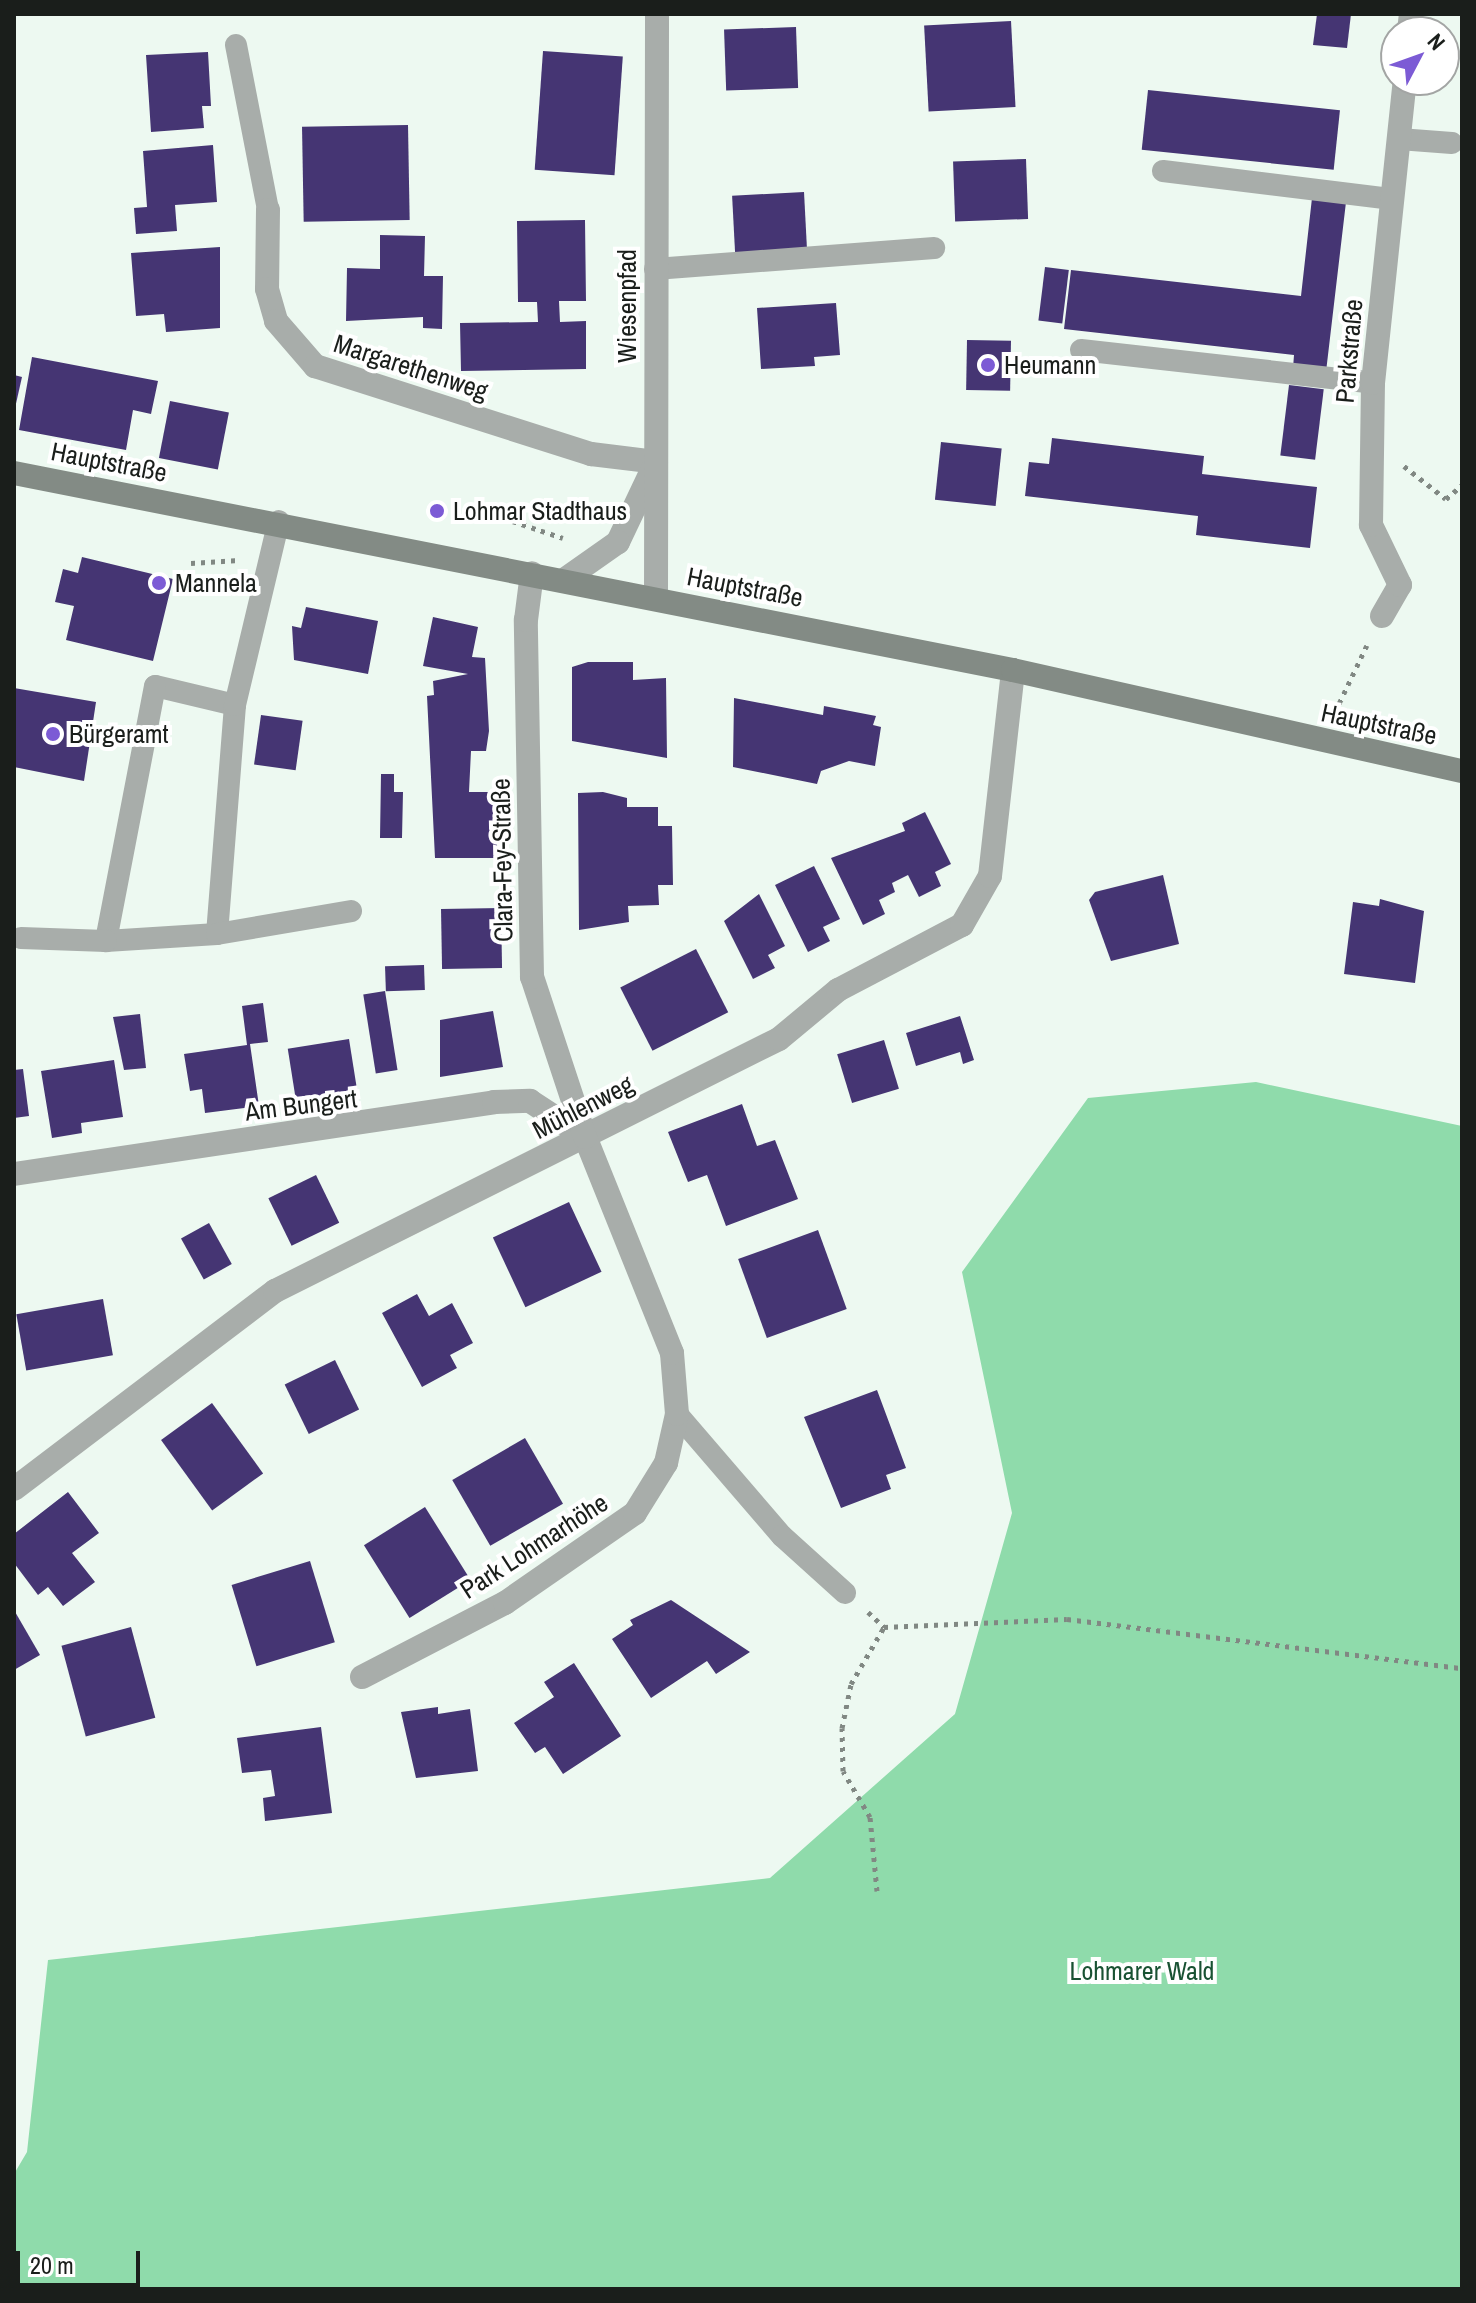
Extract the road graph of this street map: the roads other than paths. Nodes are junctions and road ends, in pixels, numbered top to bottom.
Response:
1 (657, 14) edge
2 (236, 45) dead end
3 (1403, 96) edge
4 (1399, 139) junction
5 (1452, 143) dead end
6 (1163, 171) dead end
7 (1392, 199) junction
8 (268, 210) joint
9 (934, 248) dead end
10 (655, 269) junction
11 (1081, 350) dead end
12 (1373, 383) junction
13 (656, 462) junction
14 (14, 473) edge
15 (279, 521) junction
16 (532, 573) junction
17 (564, 580) junction
18 (656, 598) junction
19 (1382, 616) road end
20 (1013, 670) junction
21 (235, 705) junction
22 (1462, 771) edge
23 (351, 911) dead end
24 (217, 934) junction
25 (21, 938) dead end
26 (106, 941) junction
27 (585, 1137) junction
28 (14, 1174) edge
29 (677, 1414) junction
30 (14, 1489) edge
31 (845, 1593) road end
32 (362, 1677) dead end

1 - 10 street, Wiesenpfad
2 - 8 lane
3 - 4 street, Parkstraße
4 - 5 lane
4 - 7 street, Parkstraße
6 - 7 lane
7 - 12 street, Parkstraße
8 - 13 street, Margarethenweg
9 - 10 lane
10 - 13 street, Wiesenpfad
11 - 12 lane
12 - 19 street, Parkstraße
13 - 17 street
13 - 18 street, Wiesenpfad
14 - 15 main road, Hauptstraße
15 - 16 main road, Hauptstraße
15 - 21 lane
16 - 17 main road, Hauptstraße
16 - 27 street, Clara-Fey-Straße
17 - 18 main road, Hauptstraße
18 - 20 main road, Hauptstraße
20 - 22 main road, Hauptstraße
20 - 27 street, Mühlenweg
21 - 24 lane
21 - 26 lane
23 - 24 lane
24 - 26 lane
25 - 26 lane
27 - 28 street, Am Bungert
27 - 29 street, Park Lohmarhöhe
27 - 30 street, Mühlenweg
29 - 31 lane
29 - 32 street, Park Lohmarhöhe

